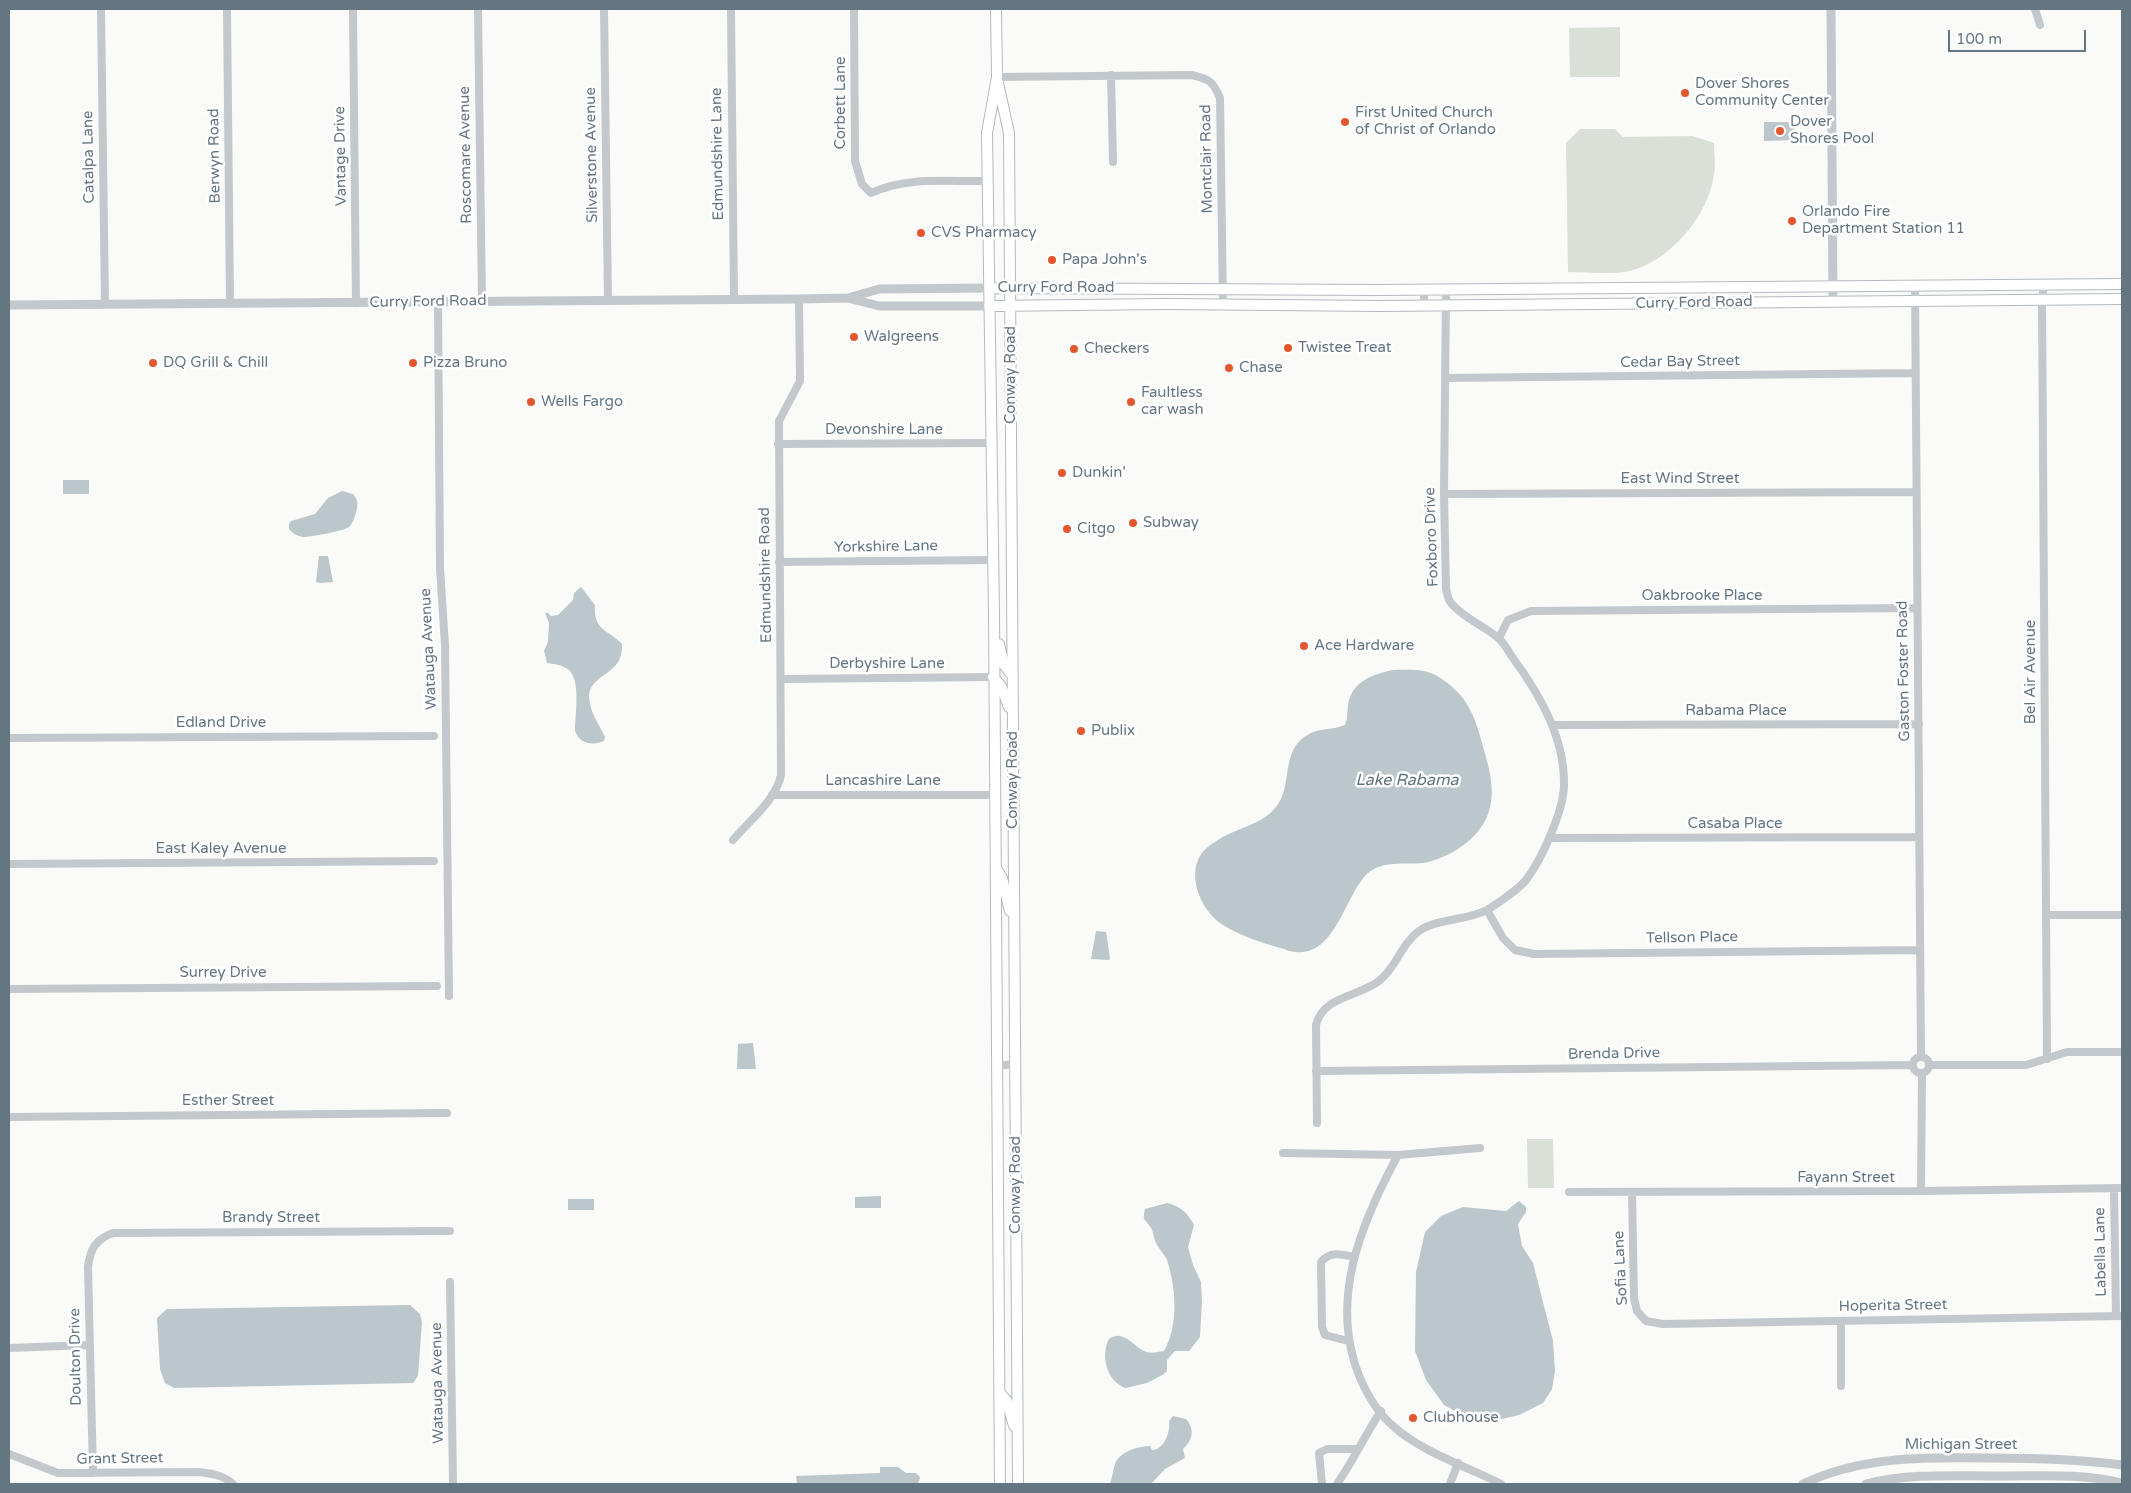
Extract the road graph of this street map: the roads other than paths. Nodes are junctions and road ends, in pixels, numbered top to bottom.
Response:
1 (100, 9) edge
2 (227, 9) edge
3 (353, 9) edge
4 (478, 9) edge
5 (604, 9) edge
6 (730, 9) edge
7 (854, 9) edge
8 (996, 9) edge
9 (1831, 9) edge
10 (2035, 9) edge
11 (2040, 25) dead end
12 (1111, 75) junction
13 (997, 77) junction
14 (1113, 162) dead end
15 (987, 181) junction
16 (2044, 284) junction
17 (2122, 284) edge
18 (1833, 286) junction
19 (1915, 286) junction
20 (989, 288) junction
21 (1010, 288) junction
22 (1222, 289) junction
23 (1266, 289) junction
24 (1424, 289) junction
25 (1446, 289) junction
26 (848, 298) junction
27 (799, 299) junction
28 (734, 300) junction
29 (2042, 300) junction
30 (2122, 300) edge
31 (608, 301) junction
32 (1833, 301) junction
33 (438, 302) junction
34 (482, 302) junction
35 (1915, 302) junction
36 (230, 303) junction
37 (356, 303) junction
38 (105, 304) junction
39 (9, 305) edge
40 (1011, 305) junction
41 (1222, 305) junction
42 (1265, 305) junction
43 (1424, 305) junction
44 (1446, 305) junction
45 (989, 306) junction
46 (1915, 373) junction
47 (1445, 378) junction
48 (990, 443) junction
49 (778, 444) junction
50 (1916, 492) junction
51 (1444, 494) junction
52 (992, 560) junction
53 (779, 562) junction
54 (1917, 608) junction
55 (994, 613) junction
56 (1499, 638) junction
57 (1012, 675) junction
58 (993, 678) junction
59 (781, 679) junction
60 (1012, 717) junction
61 (1919, 724) junction
62 (1553, 726) junction
63 (434, 736) dead end
64 (9, 738) edge
65 (772, 795) junction
66 (994, 795) junction
67 (1919, 837) junction
68 (1551, 838) junction
69 (733, 840) dead end
70 (434, 861) dead end
71 (9, 864) edge
72 (995, 866) junction
73 (1486, 910) junction
74 (2046, 915) junction
75 (2122, 915) edge
76 (1014, 926) junction
77 (1920, 950) junction
78 (437, 986) dead end
79 (9, 989) edge
80 (449, 996) dead end
81 (2122, 1052) edge
82 (1922, 1057) junction
83 (2046, 1059) junction
84 (1015, 1064) junction
85 (1913, 1065) junction
86 (1929, 1065) junction
87 (996, 1066) junction
88 (1316, 1071) junction
89 (1922, 1073) junction
90 (447, 1113) dead end
91 (9, 1117) edge
92 (1317, 1123) dead end
93 (1480, 1148) dead end
94 (1284, 1153) dead end
95 (1398, 1155) junction
96 (2118, 1188) edge
97 (1569, 1192) dead end
98 (1921, 1192) junction
99 (1632, 1193) junction
100 (450, 1231) dead end
101 (95, 1242) joint
102 (1354, 1257) junction
103 (450, 1282) dead end
104 (2119, 1316) edge
105 (1841, 1321) junction
106 (1663, 1324) joint
107 (1348, 1341) junction
108 (89, 1345) junction
109 (9, 1348) edge
110 (1841, 1386) dead end
111 (999, 1392) junction
112 (1381, 1411) junction
113 (1018, 1449) junction
114 (1357, 1449) junction
115 (9, 1454) edge
116 (1458, 1463) junction
117 (2122, 1465) edge
118 (93, 1473) junction
119 (2122, 1483) edge
120 (233, 1484) edge
121 (452, 1484) edge
122 (1000, 1484) edge
123 (1018, 1484) edge
124 (1322, 1484) edge
125 (1337, 1484) edge
126 (1450, 1484) edge
127 (1502, 1484) edge
128 (1802, 1484) edge
129 (1866, 1484) edge

1 - 38 street, Catalpa Lane
2 - 36 street, Berwyn Road
3 - 37 street, Vantage Drive
4 - 34 street, Roscomare Avenue
5 - 31 street, Silverstone Avenue
6 - 28 street, Edmundshire Lane
7 - 15 street, Corbett Lane
8 - 13 main road, Conway Road
9 - 18 street
10 - 11 street
12 - 13 street, Montclair Road
12 - 14 street
12 - 22 street, Montclair Road
13 - 15 main road, Conway Road
13 - 21 main road, Conway Road
15 - 20 main road, Conway Road
16 - 17 main road, Curry Ford Road
16 - 19 main road, Curry Ford Road
16 - 29 street, Bel Air Avenue
18 - 19 main road, Curry Ford Road
18 - 25 main road, Curry Ford Road
18 - 32 street
19 - 35 street, Gaston Foster Road
20 - 21 main road, Curry Ford Road
20 - 26 street, Curry Ford Road
20 - 45 main road, Conway Road
21 - 22 main road, Curry Ford Road
21 - 40 main road, Conway Road
22 - 23 main road, Curry Ford Road
22 - 41 street, Montclair Road
23 - 24 main road, Curry Ford Road
23 - 42 street
24 - 25 main road, Curry Ford Road
24 - 43 street
25 - 44 street, Foxboro Drive
26 - 27 street, Curry Ford Road
26 - 45 street, Curry Ford Road
27 - 28 street, Curry Ford Road
27 - 49 street, Edmundshire Road
28 - 31 street, Curry Ford Road
29 - 30 main road, Curry Ford Road
29 - 35 main road, Curry Ford Road
29 - 74 street, Bel Air Avenue
31 - 34 street, Curry Ford Road
32 - 35 main road, Curry Ford Road
32 - 44 main road, Curry Ford Road
33 - 34 street, Curry Ford Road
33 - 37 street, Curry Ford Road
33 - 80 street, Watauga Avenue
35 - 46 street, Gaston Foster Road
36 - 37 street, Curry Ford Road
36 - 38 street, Curry Ford Road
38 - 39 street, Curry Ford Road
40 - 41 main road, Curry Ford Road
40 - 45 main road, Curry Ford Road
40 - 57 main road, Conway Road
41 - 42 main road, Curry Ford Road
42 - 43 main road, Curry Ford Road
43 - 44 main road, Curry Ford Road
44 - 47 street, Foxboro Drive
45 - 48 main road, Conway Road
46 - 47 street, Cedar Bay Street
46 - 50 street, Gaston Foster Road
47 - 51 street, Foxboro Drive
48 - 49 street, Devonshire Lane
48 - 52 main road, Conway Road
49 - 53 street, Edmundshire Road
50 - 51 street, East Wind Street
50 - 54 street, Gaston Foster Road
51 - 56 street, Foxboro Drive
52 - 53 street, Yorkshire Lane
52 - 55 main road, Conway Road
53 - 59 street, Edmundshire Road
54 - 56 street, Oakbrooke Place
54 - 61 street, Gaston Foster Road
55 - 57 main road
55 - 58 main road, Conway Road
56 - 62 street, Foxboro Drive
57 - 60 main road, Conway Road
58 - 59 street, Derbyshire Lane
58 - 60 main road
58 - 66 main road, Conway Road
59 - 65 street, Edmundshire Road
60 - 76 main road, Conway Road
61 - 62 street, Rabama Place
61 - 67 street, Gaston Foster Road
62 - 68 street, Foxboro Drive
63 - 64 street, Edland Drive
65 - 66 street, Lancashire Lane
65 - 69 street, Edmundshire Road
66 - 72 main road, Conway Road
67 - 68 street, Casaba Place
67 - 77 street, Gaston Foster Road
68 - 73 street, Foxboro Drive
70 - 71 street, East Kaley Avenue
72 - 76 main road
72 - 87 main road, Conway Road
73 - 77 street, Tellson Place
73 - 88 street, Foxboro Drive
74 - 75 street
74 - 83 street, Bel Air Avenue
76 - 84 main road, Conway Road
77 - 82 street, Gaston Foster Road
78 - 79 street, Surrey Drive
81 - 83 street
82 - 85 street
82 - 86 street
83 - 86 street
84 - 87 street
84 - 113 main road, Conway Road
85 - 88 street, Brenda Drive
85 - 89 street
86 - 89 street
87 - 111 main road, Conway Road
88 - 92 street, Foxboro Drive
89 - 98 street
90 - 91 street, Esther Street
93 - 95 street
94 - 95 street
95 - 102 street
96 - 98 street, Fayann Street
96 - 104 street, Labella Lane
97 - 99 street, Fayann Street
98 - 99 street, Fayann Street
99 - 106 street, Sofia Lane
100 - 101 street, Brandy Street
101 - 108 street, Doulton Drive
102 - 107 street
102 - 107 street
103 - 121 street, Watauga Avenue
104 - 105 street, Hoperita Street
105 - 106 street, Hoperita Street
105 - 110 street
107 - 112 street
108 - 109 street
108 - 118 street, Doulton Drive
111 - 113 main road
111 - 122 main road, Conway Road
112 - 114 street
112 - 116 street
113 - 123 main road, Conway Road
114 - 124 street
114 - 125 street
115 - 118 street, Grant Street
116 - 126 street
116 - 127 street
117 - 128 street, Michigan Street
118 - 120 street, Grant Street
119 - 129 street, Michigan Street

